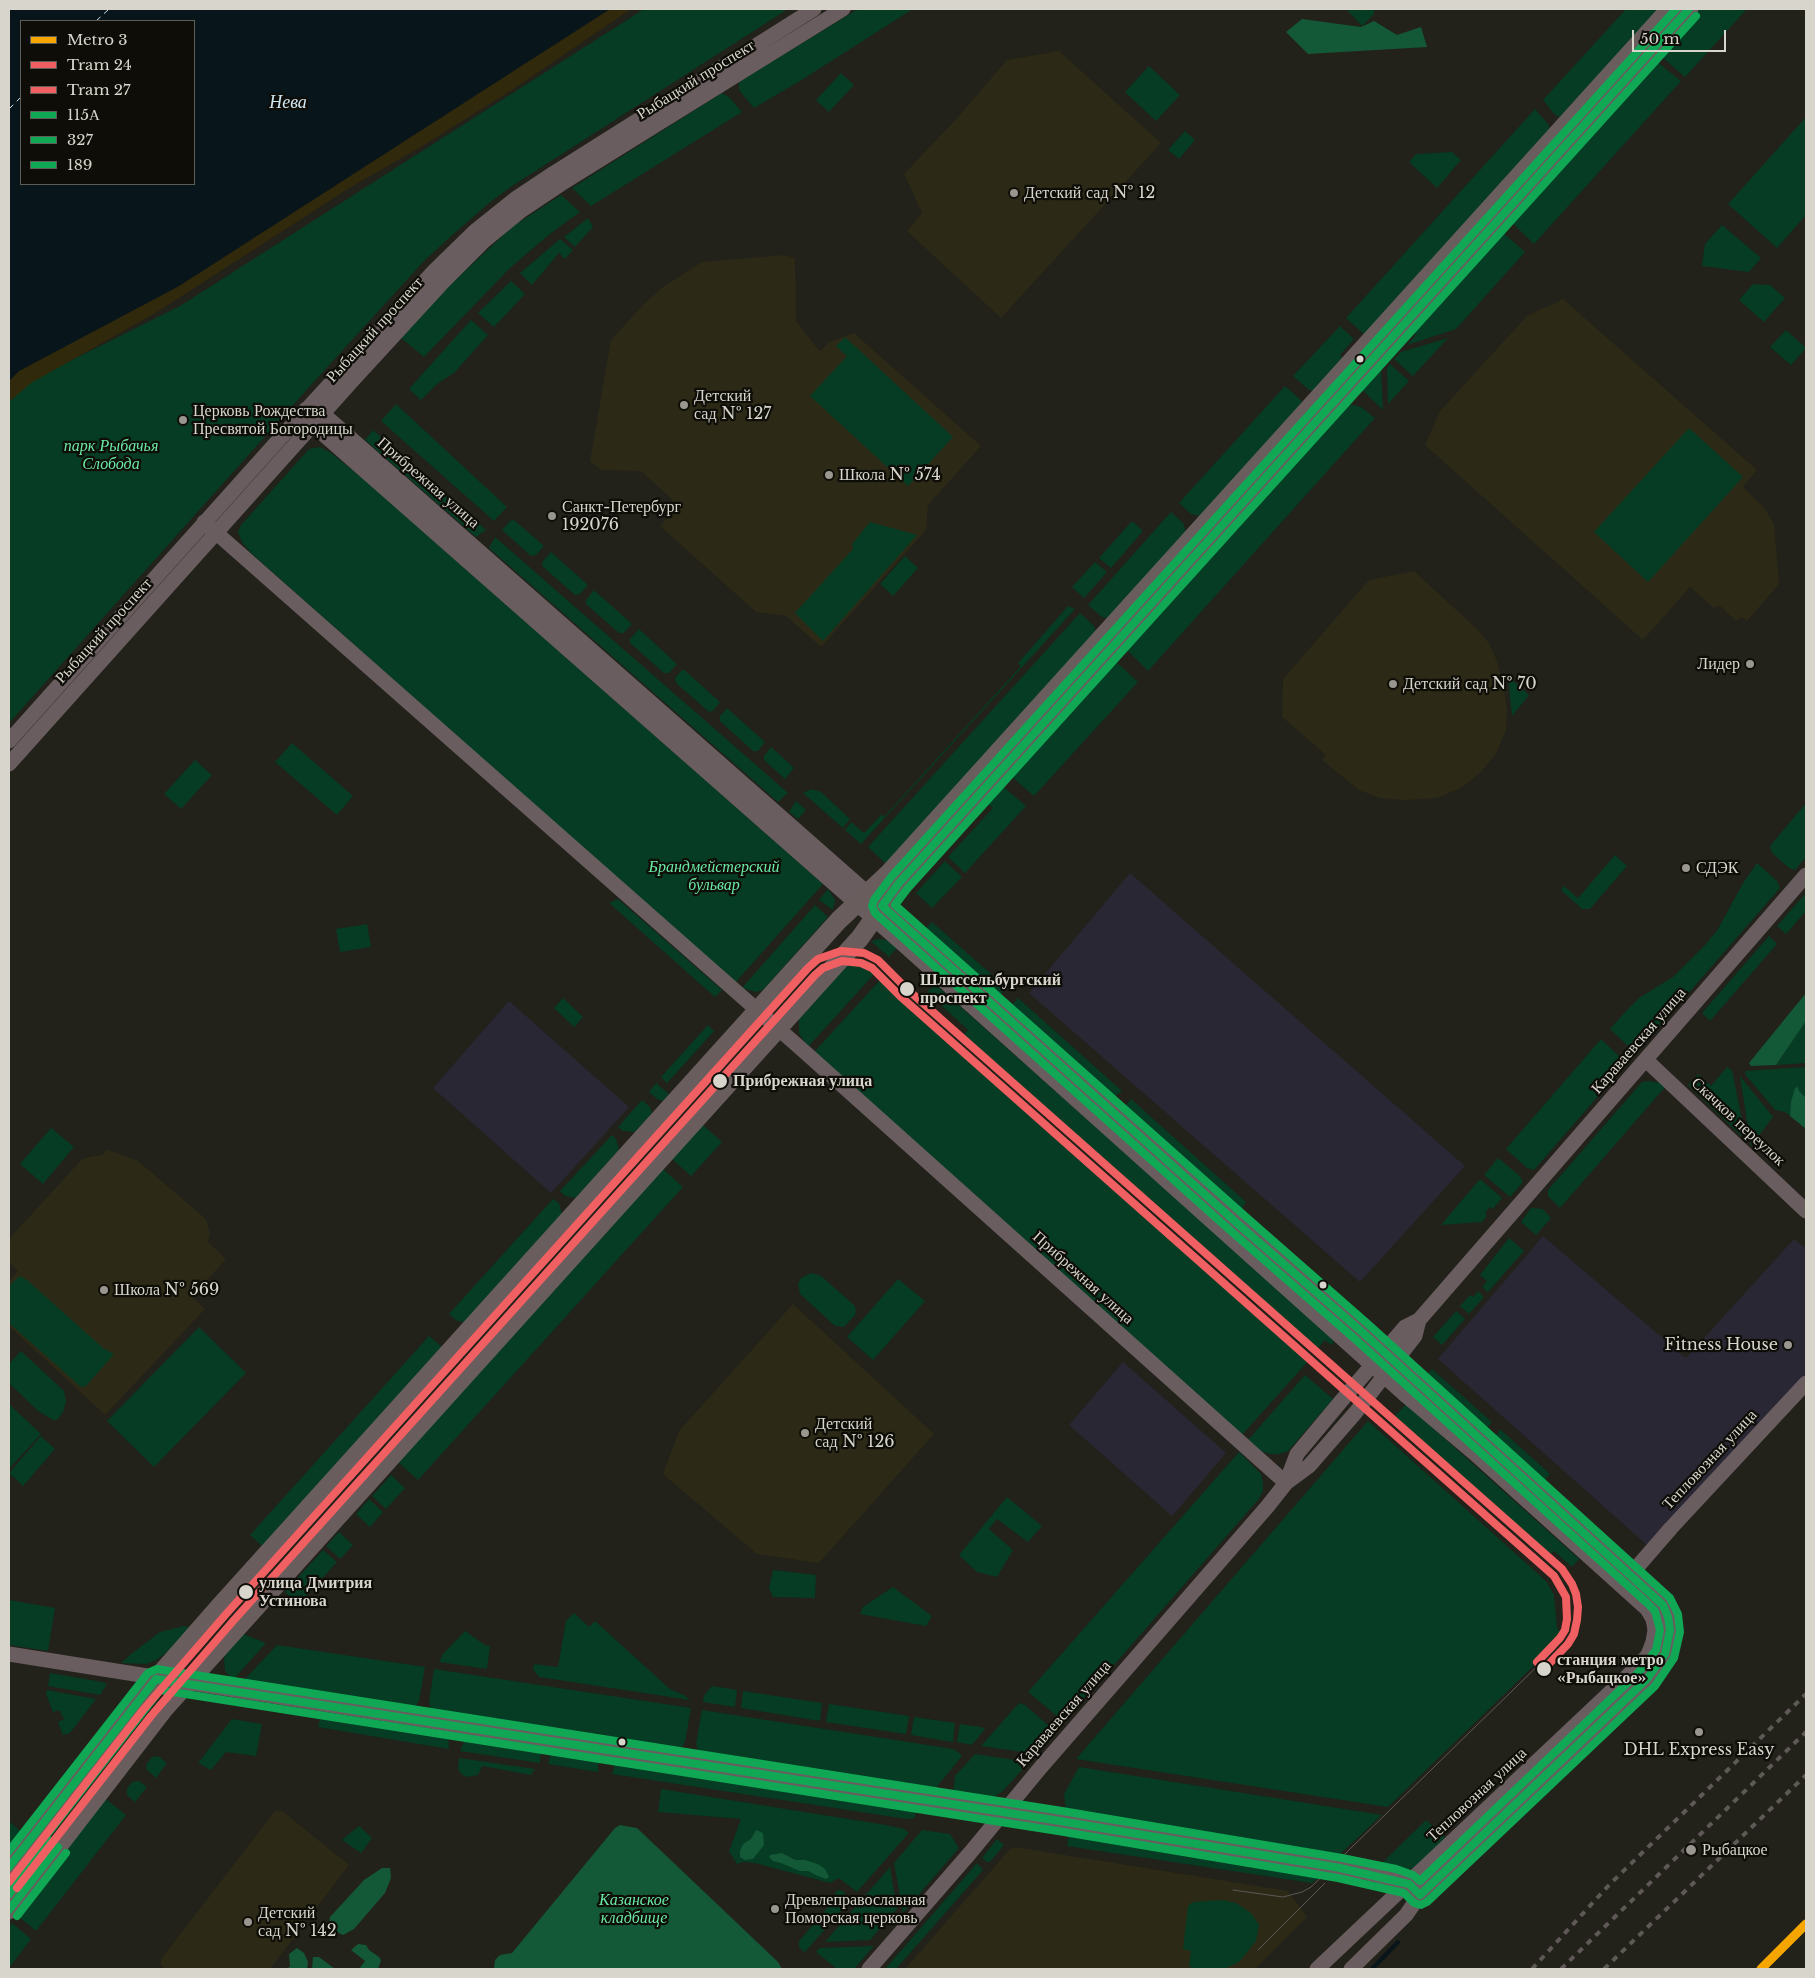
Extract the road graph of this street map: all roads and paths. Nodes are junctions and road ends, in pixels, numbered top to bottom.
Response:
1 (814, 9) edge
2 (843, 9) edge
3 (1670, 9) edge
4 (1689, 9) edge
5 (306, 409) junction
6 (318, 419) junction
7 (204, 522) junction
8 (216, 532) junction
9 (9, 741) edge
10 (9, 764) edge
11 (1806, 875) edge
12 (862, 898) junction
13 (878, 912) junction
14 (757, 1010) junction
15 (777, 1028) junction
16 (1646, 1060) junction
17 (1806, 1210) edge
18 (1389, 1357) junction
19 (1372, 1366) junction
20 (1384, 1376) junction
21 (1806, 1383) edge
22 (1286, 1483) junction
23 (1625, 1580) junction
24 (1661, 1642) junction
25 (9, 1654) edge
26 (156, 1678) junction
27 (187, 1684) junction
28 (1004, 1812) junction
29 (9, 1867) edge
30 (1409, 1884) junction
31 (1420, 1895) junction
32 (9, 1910) edge
33 (869, 1969) edge
34 (1317, 1969) edge
35 (1350, 1969) edge

1 - 5 street, Рыбацкий проспект
2 - 6 street, Рыбацкий проспект
3 - 12 main road
4 - 13 main road
5 - 6 street, Прибрежная улица
5 - 7 street, Рыбацкий проспект
6 - 8 street, Рыбацкий проспект
6 - 12 street, Прибрежная улица
7 - 8 street, Прибрежная улица
7 - 9 street, Рыбацкий проспект
8 - 10 street, Рыбацкий проспект
8 - 14 street, Прибрежная улица
11 - 16 street, Караваевская улица
12 - 13 street, Прибрежная улица
12 - 14 main road
13 - 15 main road
13 - 18 street, Прибрежная улица
13 - 19 street, Прибрежная улица
14 - 15 street, Прибрежная улица
14 - 26 main road
15 - 22 street, Прибрежная улица
15 - 27 main road
16 - 17 street, Скачков переулок
16 - 18 street, Караваевская улица
18 - 19 street, Караваевская улица
18 - 20 street, Караваевская улица
18 - 23 street, Прибрежная улица
19 - 20 street, Прибрежная улица
19 - 22 street, Караваевская улица
20 - 22 street, Караваевская улица
20 - 23 street, Прибрежная улица
21 - 23 street, Тепловозная улица
22 - 28 street, Караваевская улица
23 - 24 street, Прибрежная улица
24 - 30 street, Тепловозная улица
24 - 31 street, Тепловозная улица
25 - 26 street
26 - 27 street
26 - 29 main road
27 - 28 street
27 - 32 main road
28 - 30 street
28 - 33 street, Караваевская улица
30 - 31 street
30 - 34 street, Тепловозная улица
31 - 35 street, Тепловозная улица

